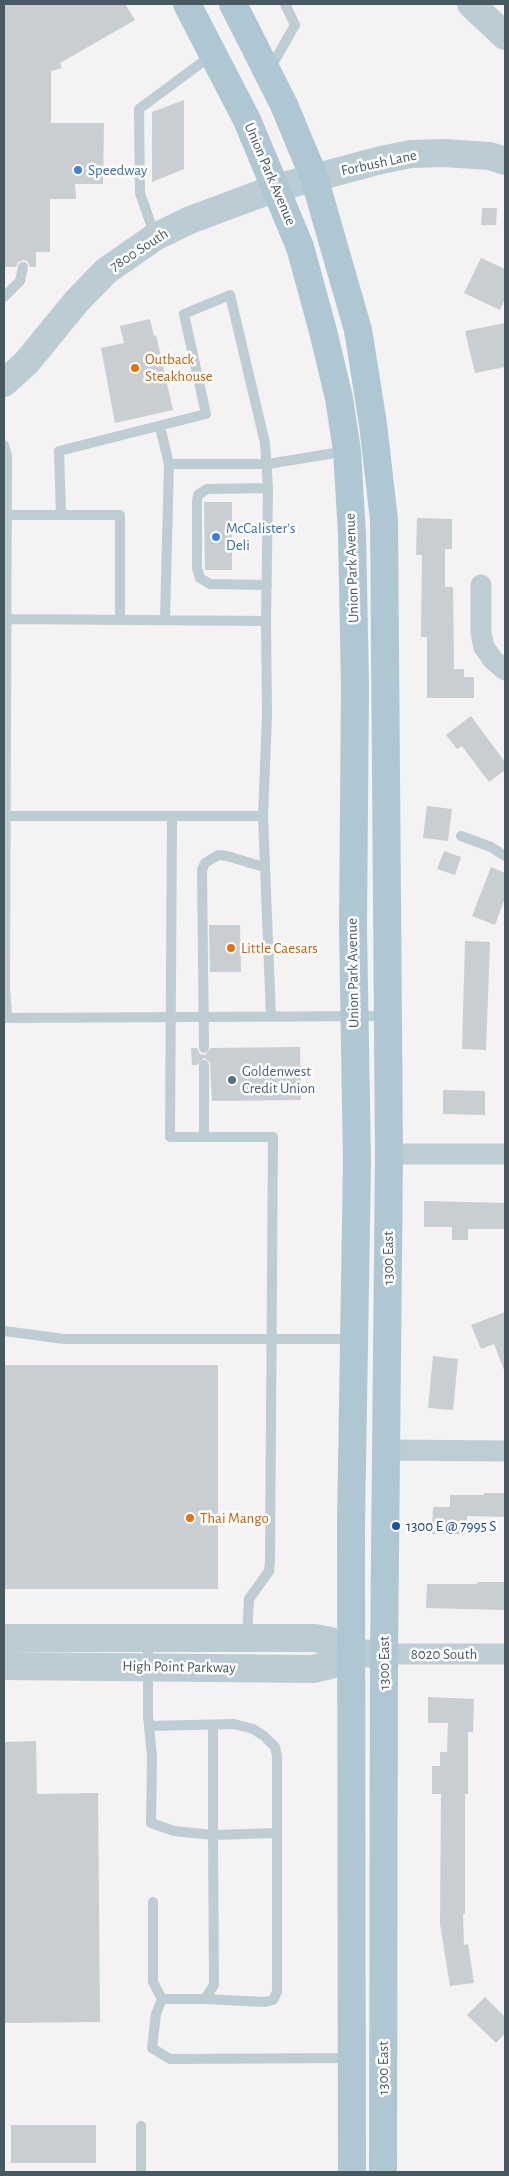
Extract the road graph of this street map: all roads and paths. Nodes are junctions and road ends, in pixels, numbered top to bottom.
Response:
1 (187, 4) edge
2 (233, 4) edge
3 (285, 4) edge
4 (471, 4) edge
5 (505, 36) edge
6 (215, 54) junction
7 (268, 72) junction
8 (505, 161) edge
9 (314, 177) junction
10 (276, 188) junction
11 (155, 237) junction
12 (23, 267) dead end
13 (4, 297) edge
14 (4, 383) edge
15 (160, 427) junction
16 (4, 445) edge
17 (347, 451) junction
18 (169, 464) junction
19 (268, 464) junction
20 (268, 488) junction
21 (6, 509) edge
22 (61, 515) junction
23 (385, 547) junction
24 (267, 585) junction
25 (480, 585) dead end
26 (7, 619) junction
27 (120, 620) junction
28 (165, 620) junction
29 (266, 621) junction
30 (505, 670) edge
31 (6, 816) junction
32 (172, 816) junction
33 (263, 816) junction
34 (461, 836) dead end
35 (505, 856) edge
36 (264, 867) junction
37 (171, 1016) junction
38 (204, 1016) junction
39 (354, 1016) junction
40 (388, 1016) junction
41 (271, 1017) junction
42 (6, 1018) edge
43 (204, 1048) dead end
44 (204, 1065) dead end
45 (204, 1137) junction
46 (389, 1154) junction
47 (505, 1154) edge
48 (4, 1331) edge
49 (354, 1339) junction
50 (271, 1340) junction
51 (387, 1450) junction
52 (505, 1450) edge
53 (4, 1638) edge
54 (148, 1638) junction
55 (247, 1638) junction
56 (351, 1653) junction
57 (384, 1654) junction
58 (505, 1654) edge
59 (4, 1666) edge
60 (148, 1667) junction
61 (213, 1725) junction
62 (149, 1726) junction
63 (277, 1833) junction
64 (213, 1835) junction
65 (153, 1902) dead end
66 (162, 1999) junction
67 (205, 1999) junction
68 (351, 2058) junction
69 (141, 2126) dead end
70 (141, 2172) edge
71 (352, 2172) edge
72 (383, 2172) edge

1 - 6 main road, Union Park Avenue
2 - 7 main road, Union Park Avenue
3 - 7 lane
4 - 5 street
6 - 10 main road, Union Park Avenue
6 - 11 lane
7 - 9 main road, Union Park Avenue
8 - 9 street, Forbush Lane
9 - 10 street, 7800 South
9 - 23 main road, Union Park Avenue
10 - 11 street, 7800 South
10 - 17 main road, Union Park Avenue
11 - 14 street, 7800 South
12 - 13 lane
15 - 18 lane
15 - 19 lane
15 - 22 lane
16 - 21 lane
17 - 19 lane
17 - 23 main road
17 - 39 main road, Union Park Avenue
18 - 19 lane
18 - 28 lane
19 - 20 lane
20 - 24 lane
20 - 24 lane
21 - 22 lane
21 - 26 lane
22 - 27 lane
23 - 40 main road, Union Park Avenue
24 - 29 lane
25 - 30 street
26 - 27 lane
26 - 31 lane
27 - 28 lane
28 - 29 lane
29 - 33 lane
31 - 32 lane
31 - 42 lane
32 - 33 lane
32 - 37 lane
33 - 36 lane
34 - 35 lane
36 - 38 lane
36 - 41 lane
37 - 38 lane
37 - 42 lane
37 - 45 lane
38 - 41 lane
38 - 43 lane
39 - 40 lane
39 - 41 lane
39 - 49 main road, Union Park Avenue
40 - 46 main road, Union Park Avenue
44 - 45 lane
45 - 50 lane
46 - 47 street
46 - 51 main road, 1300 East
48 - 50 lane
49 - 50 lane
49 - 56 main road
50 - 55 lane
51 - 52 street
51 - 57 main road, 1300 East
53 - 54 street, High Point Parkway
54 - 55 street, High Point Parkway
54 - 60 lane
55 - 56 street, High Point Parkway
56 - 57 street, High Point Parkway
56 - 60 street, High Point Parkway
56 - 68 main road
57 - 58 street, 8020 South
57 - 72 main road, 1300 East
59 - 60 street, High Point Parkway
60 - 62 lane
61 - 62 lane
61 - 63 lane
61 - 64 lane
62 - 64 lane
63 - 64 lane
63 - 67 lane
64 - 67 lane
65 - 66 lane
66 - 67 lane
66 - 68 lane
68 - 71 main road
69 - 70 lane

